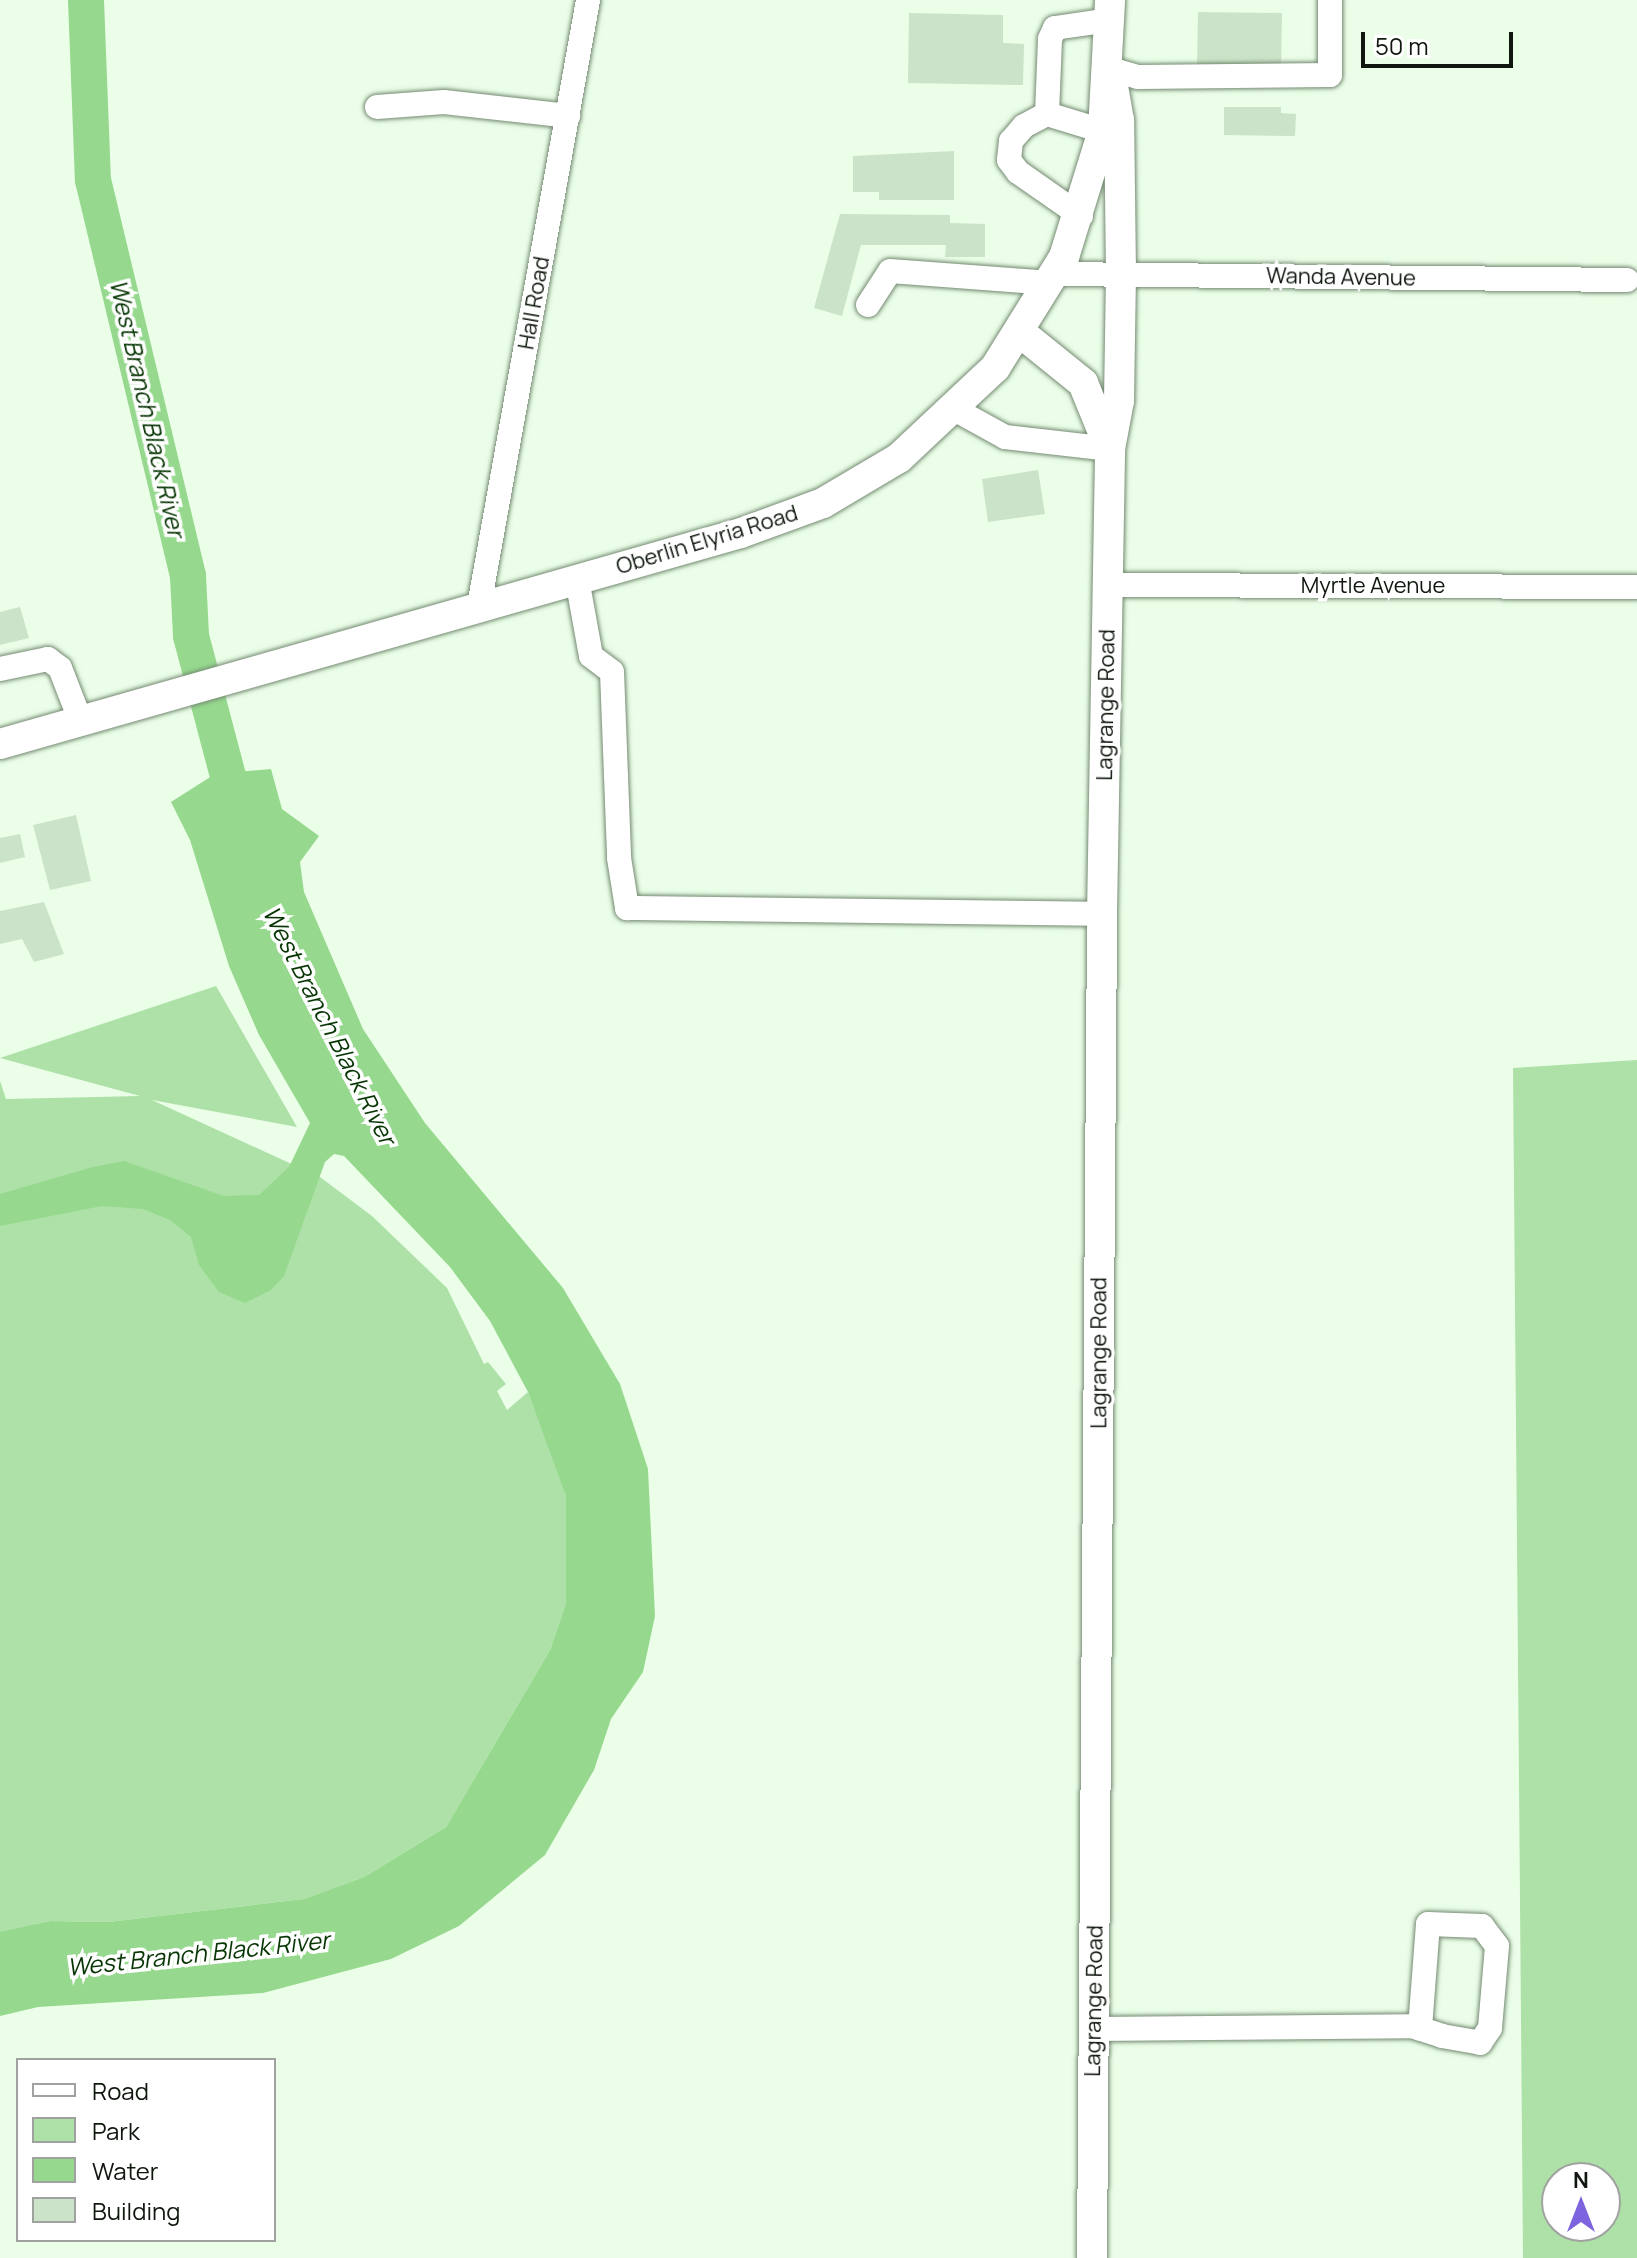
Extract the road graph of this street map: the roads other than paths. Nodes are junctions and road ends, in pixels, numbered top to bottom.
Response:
1 (588, 0) edge
2 (1330, 0) edge
3 (1110, 10) edge
4 (1110, 69) junction
5 (377, 107) dead end
6 (1047, 114) junction
7 (568, 116) junction
8 (1103, 131) junction
9 (1081, 216) junction
10 (1121, 274) junction
11 (1053, 279) junction
12 (1627, 280) dead end
13 (868, 305) dead end
14 (1021, 333) junction
15 (956, 410) junction
16 (1110, 449) junction
17 (577, 579) junction
18 (1109, 585) junction
19 (1637, 587) edge
20 (479, 606) junction
21 (0, 669) edge
22 (79, 717) junction
23 (0, 744) edge
24 (1102, 914) junction
25 (1093, 2029) junction
26 (1420, 2029) junction
27 (1092, 2258) edge

1 - 7 street, Hall Road
2 - 4 street
3 - 4 main road, Oberlin Elyria Road
3 - 6 street
4 - 8 main road, Oberlin Elyria Road
4 - 10 main road, Lagrange Road
5 - 7 street
6 - 8 street
6 - 9 street
7 - 20 street, Hall Road
8 - 9 main road, Oberlin Elyria Road
9 - 11 main road, Oberlin Elyria Road
10 - 11 street, Wanda Avenue
10 - 12 street, Wanda Avenue
10 - 16 main road, Lagrange Road
11 - 13 street, Wanda Avenue
11 - 14 main road, Oberlin Elyria Road
14 - 15 main road, Oberlin Elyria Road
14 - 16 main road, Lagrange Road
15 - 16 street
15 - 17 main road, Oberlin Elyria Road
16 - 18 main road, Lagrange Road
17 - 20 main road, Oberlin Elyria Road
17 - 24 street
18 - 19 street, Myrtle Avenue
18 - 24 main road, Lagrange Road
20 - 22 main road, Oberlin Elyria Road
21 - 22 street
22 - 23 main road, Oberlin Elyria Road
24 - 25 main road, Lagrange Road
25 - 26 street
25 - 27 main road, Lagrange Road
26 - 26 street

